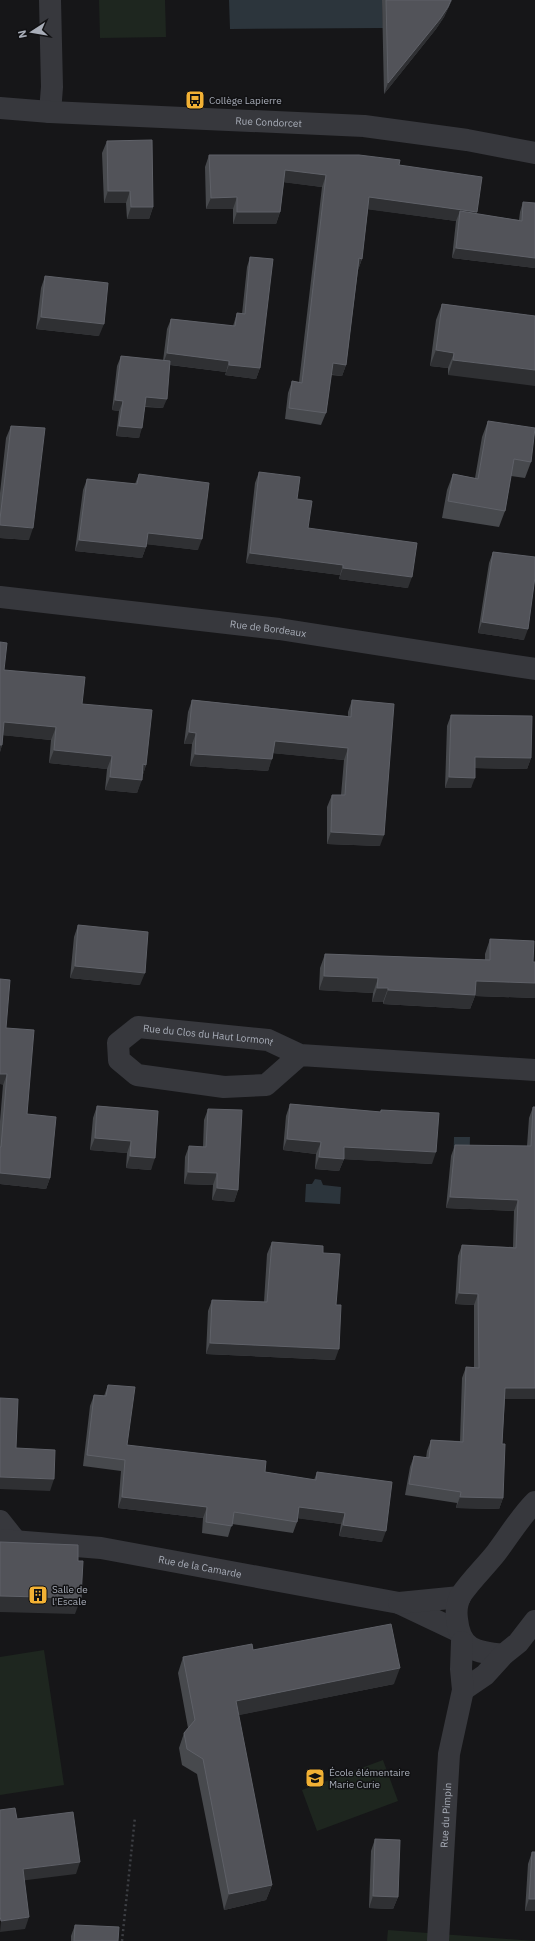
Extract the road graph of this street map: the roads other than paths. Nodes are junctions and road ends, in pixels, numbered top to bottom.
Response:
1 (50, 0) edge
2 (0, 108) edge
3 (50, 112) junction
4 (535, 153) edge
5 (0, 597) edge
6 (535, 669) edge
7 (300, 1055) junction
8 (535, 1070) edge
9 (535, 1502) edge
10 (0, 1521) edge
11 (7, 1540) edge
12 (460, 1597) junction
13 (399, 1603) junction
14 (535, 1621) edge
15 (460, 1636) junction
16 (503, 1655) junction
17 (463, 1690) junction
18 (438, 1941) edge

1 - 3 street
2 - 3 street, Rue Condorcet
3 - 4 street, Rue Condorcet
5 - 6 street, Rue de Bordeaux
7 - 7 street, Rue du Clos du Haut Lormont
7 - 8 street, Rue du Clos du Haut Lormont
9 - 12 street
10 - 11 street
11 - 13 street, Rue de la Camarde
12 - 13 street, Rue de la Camarde
12 - 15 street, Rue du Pimpin
13 - 15 street, Rue de la Camarde
14 - 16 street
15 - 16 street, Rue de la Camarde
15 - 17 street, Rue du Pimpin
16 - 17 street
17 - 18 street, Rue du Pimpin

